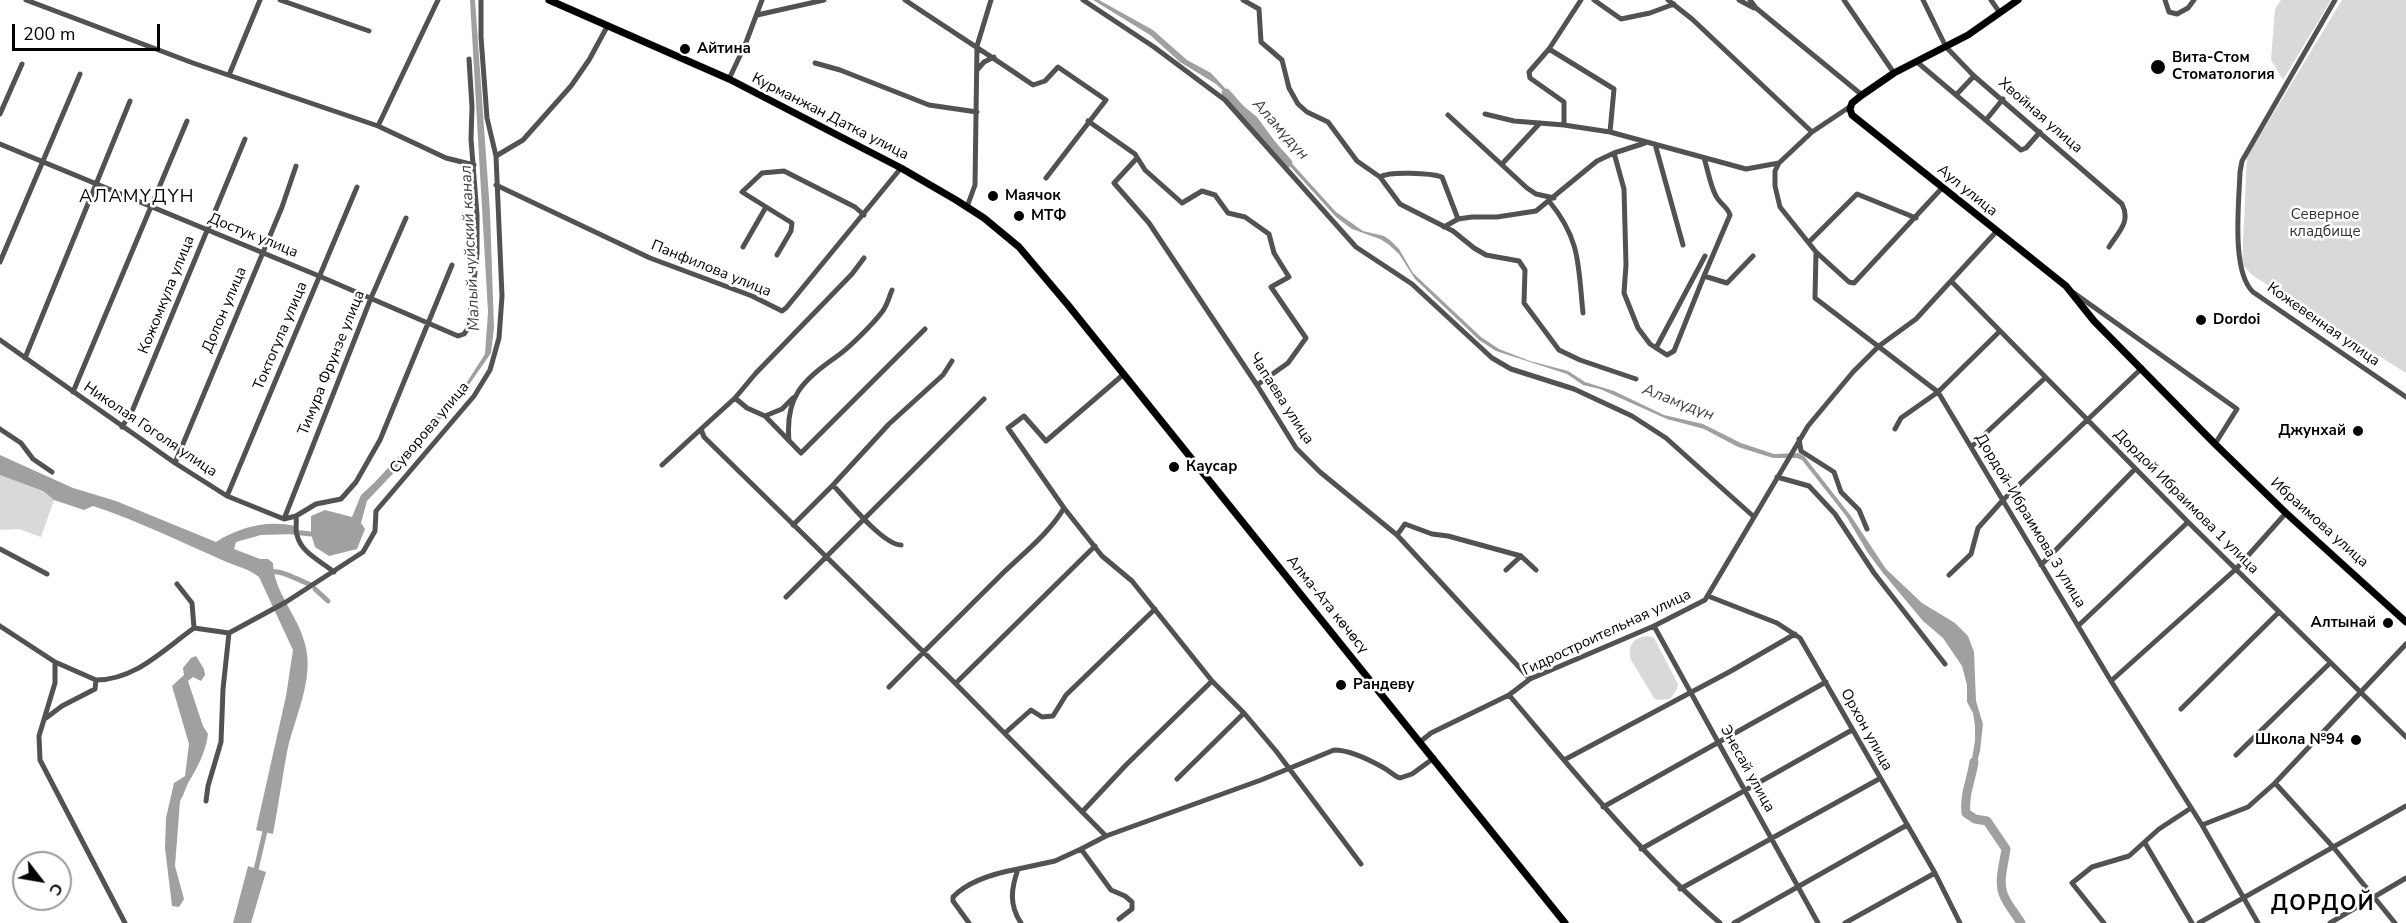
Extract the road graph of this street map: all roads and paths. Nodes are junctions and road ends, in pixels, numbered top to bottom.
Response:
1 (26, 0) edge
2 (260, 0) edge
3 (280, 0) edge
4 (438, 0) edge
5 (481, 0) edge
6 (549, 0) edge
7 (762, 0) edge
8 (824, 0) edge
9 (905, 0) edge
10 (991, 0) edge
11 (1083, 0) edge
12 (1243, 0) edge
13 (1581, 0) edge
14 (1594, 0) edge
15 (1668, 0) edge
16 (1739, 0) edge
17 (1750, 0) edge
18 (1844, 0) edge
19 (1923, 0) edge
20 (1991, 0) edge
21 (2018, 0) edge
22 (2165, 0) edge
23 (2194, 0) edge
24 (2335, 0) edge
25 (1674, 4) junction
26 (1756, 8) junction
27 (2000, 13) junction
28 (757, 15) junction
29 (608, 25) junction
30 (369, 31) dead end
31 (977, 46) junction
32 (1946, 47) junction
33 (1549, 49) junction
34 (994, 57) junction
35 (469, 59) dead end
36 (1917, 62) junction
37 (815, 63) dead end
38 (22, 64) dead end
39 (976, 70) junction
40 (1894, 73) junction
41 (80, 74) dead end
42 (229, 75) junction
43 (1974, 76) junction
44 (729, 80) junction
45 (1862, 95) junction
46 (1956, 95) junction
47 (2003, 99) junction
48 (130, 101) dead end
49 (1851, 106) junction
50 (977, 112) junction
51 (0, 114) edge
52 (1485, 114) dead end
53 (1448, 115) dead end
54 (1986, 120) junction
55 (187, 121) dead end
56 (1088, 122) junction
57 (1540, 123) junction
58 (1563, 125) junction
59 (378, 126) junction
60 (1610, 132) junction
61 (1812, 132) junction
62 (2040, 132) junction
63 (245, 139) dead end
64 (1647, 143) junction
65 (0, 144) edge
66 (1655, 144) junction
67 (1614, 153) junction
68 (496, 156) junction
69 (1137, 158) junction
70 (1704, 158) junction
71 (42, 161) junction
72 (1779, 163) junction
73 (1502, 164) junction
74 (474, 165) junction
75 (296, 166) dead end
76 (901, 168) junction
77 (1380, 177) junction
78 (1046, 178) dead end
79 (95, 184) junction
80 (496, 185) junction
81 (357, 186) dead end
82 (1942, 188) junction
83 (1552, 200) junction
84 (151, 207) junction
85 (765, 207) junction
86 (967, 207) junction
87 (864, 215) junction
88 (406, 218) dead end
89 (1916, 218) junction
90 (1458, 219) junction
91 (1444, 226) junction
92 (207, 230) junction
93 (1996, 232) junction
94 (1809, 243) junction
95 (1683, 244) dead end
96 (743, 247) dead end
97 (2109, 247) dead end
98 (262, 252) junction
99 (1816, 252) junction
100 (777, 255) dead end
101 (1705, 256) dead end
102 (1753, 256) dead end
103 (864, 258) dead end
104 (0, 262) edge
105 (452, 265) dead end
106 (319, 276) junction
107 (1704, 276) junction
108 (1952, 282) junction
109 (2066, 286) junction
110 (892, 290) dead end
111 (371, 298) junction
112 (1068, 305) joint
113 (1583, 313) dead end
114 (430, 323) junction
115 (925, 329) dead end
116 (2000, 331) junction
117 (0, 340) edge
118 (1879, 346) junction
119 (1656, 348) junction
120 (25, 358) junction
121 (952, 361) dead end
122 (2142, 368) junction
123 (1124, 374) junction
124 (2045, 378) junction
125 (1636, 379) dead end
126 (1257, 385) junction
127 (73, 392) junction
128 (1938, 392) junction
129 (795, 395) junction
130 (2406, 397) edge
131 (735, 398) junction
132 (984, 399) dead end
133 (765, 416) junction
134 (2087, 420) junction
135 (122, 427) junction
136 (0, 429) edge
137 (700, 429) junction
138 (1895, 429) dead end
139 (1799, 440) junction
140 (789, 441) junction
141 (2215, 444) junction
142 (1971, 447) junction
143 (175, 463) junction
144 (662, 465) dead end
145 (2135, 469) junction
146 (52, 472) dead end
147 (1777, 477) junction
148 (833, 485) junction
149 (227, 496) junction
150 (2003, 500) junction
151 (1064, 507) junction
152 (2286, 513) junction
153 (296, 516) junction
154 (1753, 516) junction
155 (864, 517) junction
156 (284, 519) junction
157 (2188, 522) junction
158 (793, 525) junction
159 (1867, 529) dead end
160 (1396, 535) junction
161 (901, 545) dead end
162 (1095, 546) junction
163 (0, 549) edge
164 (825, 556) junction
165 (1521, 556) junction
166 (2041, 564) junction
167 (2236, 569) junction
168 (1506, 570) dead end
169 (1536, 570) dead end
170 (334, 572) junction
171 (48, 574) dead end
172 (1949, 575) dead end
173 (177, 584) dead end
174 (1708, 596) junction
175 (786, 597) dead end
176 (1155, 609) junction
177 (2279, 612) junction
178 (2406, 622) edge
179 (0, 626) edge
180 (1654, 626) junction
181 (2078, 626) junction
182 (194, 628) junction
183 (229, 633) junction
184 (1794, 633) junction
185 (2406, 644) edge
186 (923, 651) junction
187 (55, 662) junction
188 (2330, 663) junction
189 (1945, 664) dead end
190 (1530, 679) junction
191 (96, 680) junction
192 (1212, 681) junction
193 (2111, 681) junction
194 (1826, 682) junction
195 (956, 683) junction
196 (889, 687) dead end
197 (1691, 692) junction
198 (2362, 693) junction
199 (1509, 695) junction
200 (2181, 709) dead end
201 (1244, 713) junction
202 (45, 719) junction
203 (1852, 730) junction
204 (1005, 733) junction
205 (2406, 737) edge
206 (1718, 741) junction
207 (1420, 742) junction
208 (2236, 755) dead end
209 (1434, 758) junction
210 (1564, 760) junction
211 (1289, 768) junction
212 (1879, 778) junction
213 (1177, 779) dead end
214 (2275, 783) junction
215 (1745, 790) junction
216 (206, 801) dead end
217 (2406, 806) edge
218 (1603, 807) junction
219 (2191, 808) junction
220 (1083, 812) junction
221 (1907, 825) junction
222 (2202, 825) junction
223 (1106, 836) junction
224 (1771, 837) junction
225 (2145, 843) junction
226 (2334, 848) junction
227 (1081, 849) junction
228 (1641, 849) junction
229 (1361, 864) dead end
230 (1018, 868) junction
231 (1935, 873) junction
232 (2406, 878) edge
233 (1798, 886) junction
234 (1680, 889) junction
235 (2245, 898) junction
236 (2374, 898) junction
237 (1119, 919) dead end
238 (124, 923) edge
239 (969, 923) edge
240 (1021, 923) edge
241 (1565, 923) edge
242 (1720, 923) edge
243 (1734, 923) edge
244 (1818, 923) edge
245 (1845, 923) edge
246 (1959, 923) edge
247 (2104, 923) edge
248 (2192, 923) edge
249 (2199, 923) edge
250 (2259, 923) edge
251 (2330, 923) edge
252 (2395, 923) edge

1 - 42 street
2 - 42 street
3 - 30 street
4 - 59 street
5 - 68 street, Суворова улица
6 - 29 main road, Курманжан Датка улица
7 - 28 street
8 - 28 street
9 - 31 street
10 - 31 street
11 - 154 street
12 - 77 street
13 - 33 street
14 - 25 street
15 - 25 street
16 - 26 street
17 - 26 street
18 - 40 street
19 - 32 street, Хвойная улица
20 - 27 street
21 - 27 main road
22 - 23 street
24 - 130 street, Кожевенная улица
25 - 61 street
26 - 45 street
27 - 32 main road
28 - 44 street
29 - 44 main road, Курманжан Датка улица
29 - 68 street
31 - 34 street
31 - 39 street
32 - 36 main road
32 - 43 street, Хвойная улица
33 - 58 street
33 - 60 street
34 - 39 street
34 - 56 street
35 - 74 street
36 - 40 main road
36 - 46 street
37 - 50 street
38 - 51 street
39 - 50 street
40 - 45 main road
41 - 71 street
42 - 59 street
43 - 46 street
43 - 47 street, Хвойная улица
44 - 76 main road, Курманжан Датка улица
45 - 49 main road
46 - 54 street
47 - 54 street
47 - 62 street, Хвойная улица
48 - 79 street
49 - 61 street
49 - 82 main road, Аул улица
50 - 86 street
52 - 57 street
53 - 73 street
54 - 62 street
55 - 84 street
56 - 69 street
56 - 78 street
57 - 58 street
57 - 73 street
58 - 60 street
59 - 74 street
60 - 64 street
61 - 72 street
62 - 97 street, Хвойная улица
63 - 92 street, Кожомкула улица
64 - 66 street
64 - 67 street
65 - 71 street, Достук улица
66 - 70 street
66 - 95 street
67 - 83 street
67 - 119 street
68 - 80 street, Суворова улица
69 - 126 street, Чапаева улица
69 - 126 street
70 - 72 street
70 - 107 street
71 - 79 street, Достук улица
71 - 104 street
72 - 94 street
73 - 83 street
74 - 114 street, Достук улица
75 - 98 street, Долон улица
76 - 86 main road, Курманжан Датка улица
76 - 87 street, Панфилова улица
77 - 90 street
77 - 91 street
79 - 84 street, Достук улица
79 - 120 street
80 - 87 street, Панфилова улица
80 - 170 street, Суворова улица
81 - 106 street, Токтогула улица
82 - 89 street
82 - 93 main road, Аул улица
83 - 90 street
83 - 113 street
84 - 92 street, Достук улица
84 - 127 street
85 - 87 street
85 - 96 street
85 - 100 street
86 - 112 main road, Курманжан Датка улица
88 - 111 street, Тимура Фрунзе улица
89 - 94 street
89 - 99 street
90 - 91 street
91 - 125 street
92 - 98 street, Достук улица
92 - 135 street, Кожомкула улица
93 - 108 street, Гидростроительная улица
93 - 109 main road, Аул улица
94 - 99 street
98 - 106 street, Достук улица
98 - 143 street, Долон улица
99 - 118 street, Дордой-Ибраимова 3 улица
101 - 119 street
102 - 107 street
103 - 131 street
105 - 114 street
106 - 111 street, Достук улица
106 - 149 street, Токтогула улица
107 - 119 street
108 - 116 street, Дордой Ибраимова 1 улица
108 - 118 street, Гидростроительная улица
109 - 122 main road, Ибраимова улица
109 - 141 street, Аул улица
110 - 129 street
111 - 114 street, Достук улица
111 - 156 street, Тимура Фрунзе улица
112 - 123 main road, Алма-Ата көчөсү
114 - 153 street
115 - 140 street
116 - 124 street, Дордой Ибраимова 1 улица
116 - 128 street
117 - 120 street, Николая Гоголя улица
118 - 128 street, Дордой-Ибраимова 3 улица
118 - 139 street, Гидростроительная улица
120 - 127 street, Николая Гоголя улица
121 - 148 street
122 - 134 street
122 - 141 main road, Ибраимова улица
123 - 151 street
123 - 207 main road, Алма-Ата көчөсү
124 - 134 street, Дордой Ибраимова 1 улица
124 - 142 street
126 - 160 street, Чапаева улица
127 - 135 street, Николая Гоголя улица
128 - 138 street
128 - 142 street, Дордой-Ибраимова 3 улица
129 - 133 street
129 - 140 street
131 - 133 street
131 - 137 street
132 - 155 street
133 - 140 street
134 - 145 street, Дордой Ибраимова 1 улица
134 - 150 street
135 - 143 street, Николая Гоголя улица
136 - 146 street
137 - 144 street
137 - 158 street
139 - 147 street, Гидростроительная улица
139 - 159 street
141 - 152 main road, Ибраимова улица
142 - 150 street, Дордой-Ибраимова 3 улица
143 - 149 street, Николая Гоголя улица
145 - 157 street, Дордой Ибраимова 1 улица
145 - 166 street
147 - 154 street, Гидростроительная улица
147 - 189 street
148 - 155 street
148 - 158 street
149 - 156 street, Николая Гоголя улица
150 - 166 street, Дордой-Ибраимова 3 улица
150 - 172 street
151 - 162 street
151 - 186 street
152 - 167 street
152 - 178 main road, Ибраимова улица
153 - 156 street
153 - 170 street
154 - 174 street, Гидростроительная улица
155 - 161 street
155 - 164 street
157 - 167 street, Дордой Ибраимова 1 улица
157 - 181 street
158 - 164 street
160 - 165 street
160 - 190 street, Чапаева улица
162 - 176 street
162 - 195 street
163 - 171 street
164 - 175 street
164 - 186 street
165 - 168 street
165 - 169 street
166 - 181 street, Дордой-Ибраимова 3 улица
167 - 177 street, Дордой Ибраимова 1 улица
167 - 193 street
170 - 183 street, Суворова улица
173 - 182 street
174 - 180 street, Гидростроительная улица
174 - 184 street, Орхон улица
176 - 192 street
176 - 204 street
177 - 188 street, Дордой Ибраимова 1 улица
177 - 200 street
179 - 187 street
180 - 190 street, Гидростроительная улица
180 - 197 street, Энесай улица
181 - 193 street, Дордой-Ибраимова 3 улица
182 - 183 street
182 - 191 street
183 - 216 street
184 - 194 street, Орхон улица
184 - 197 street
185 - 198 street
186 - 195 street
186 - 196 street
187 - 191 street
187 - 202 street
188 - 198 street, Дордой Ибраимова 1 улица
188 - 208 street
190 - 199 street, Гидростроительная улица
191 - 202 street
192 - 201 street
192 - 220 street
193 - 219 street, Дордой-Ибраимова 3 улица
194 - 203 street, Орхон улица
194 - 206 street
195 - 204 street
197 - 206 street, Энесай улица
197 - 210 street
198 - 205 street, Дордой Ибраимова 1 улица
198 - 214 street
199 - 207 street, Гидростроительная улица
199 - 210 street
201 - 211 street
201 - 213 street
202 - 238 street
203 - 212 street, Орхон улица
203 - 215 street
204 - 220 street
206 - 215 street, Энесай улица
206 - 218 street
207 - 209 main road, Алма-Ата көчөсү
209 - 211 street
209 - 241 main road, Алма-Ата көчөсү
210 - 218 street
211 - 223 street
211 - 229 street
212 - 221 street, Орхон улица
212 - 224 street
214 - 222 street
214 - 226 street
215 - 224 street, Энесай улица
215 - 228 street
217 - 226 street
218 - 228 street
219 - 222 street, Дордой-Ибраимова 3 улица
219 - 225 street
220 - 223 street
221 - 231 street, Орхон улица
221 - 233 street
222 - 235 street, Дордой-Ибраимова 3 улица
223 - 227 street
224 - 233 street, Энесай улица
224 - 234 street
225 - 247 street
225 - 248 street
226 - 235 street
226 - 236 street
227 - 230 street
227 - 237 street
228 - 234 street
230 - 239 street
230 - 240 street
231 - 245 street
231 - 246 street, Орхон улица
232 - 236 street
233 - 243 street
233 - 244 street, Энесай улица
234 - 242 street
235 - 249 street
235 - 250 street, Дордой-Ибраимова 3 улица
236 - 251 street
236 - 252 street

